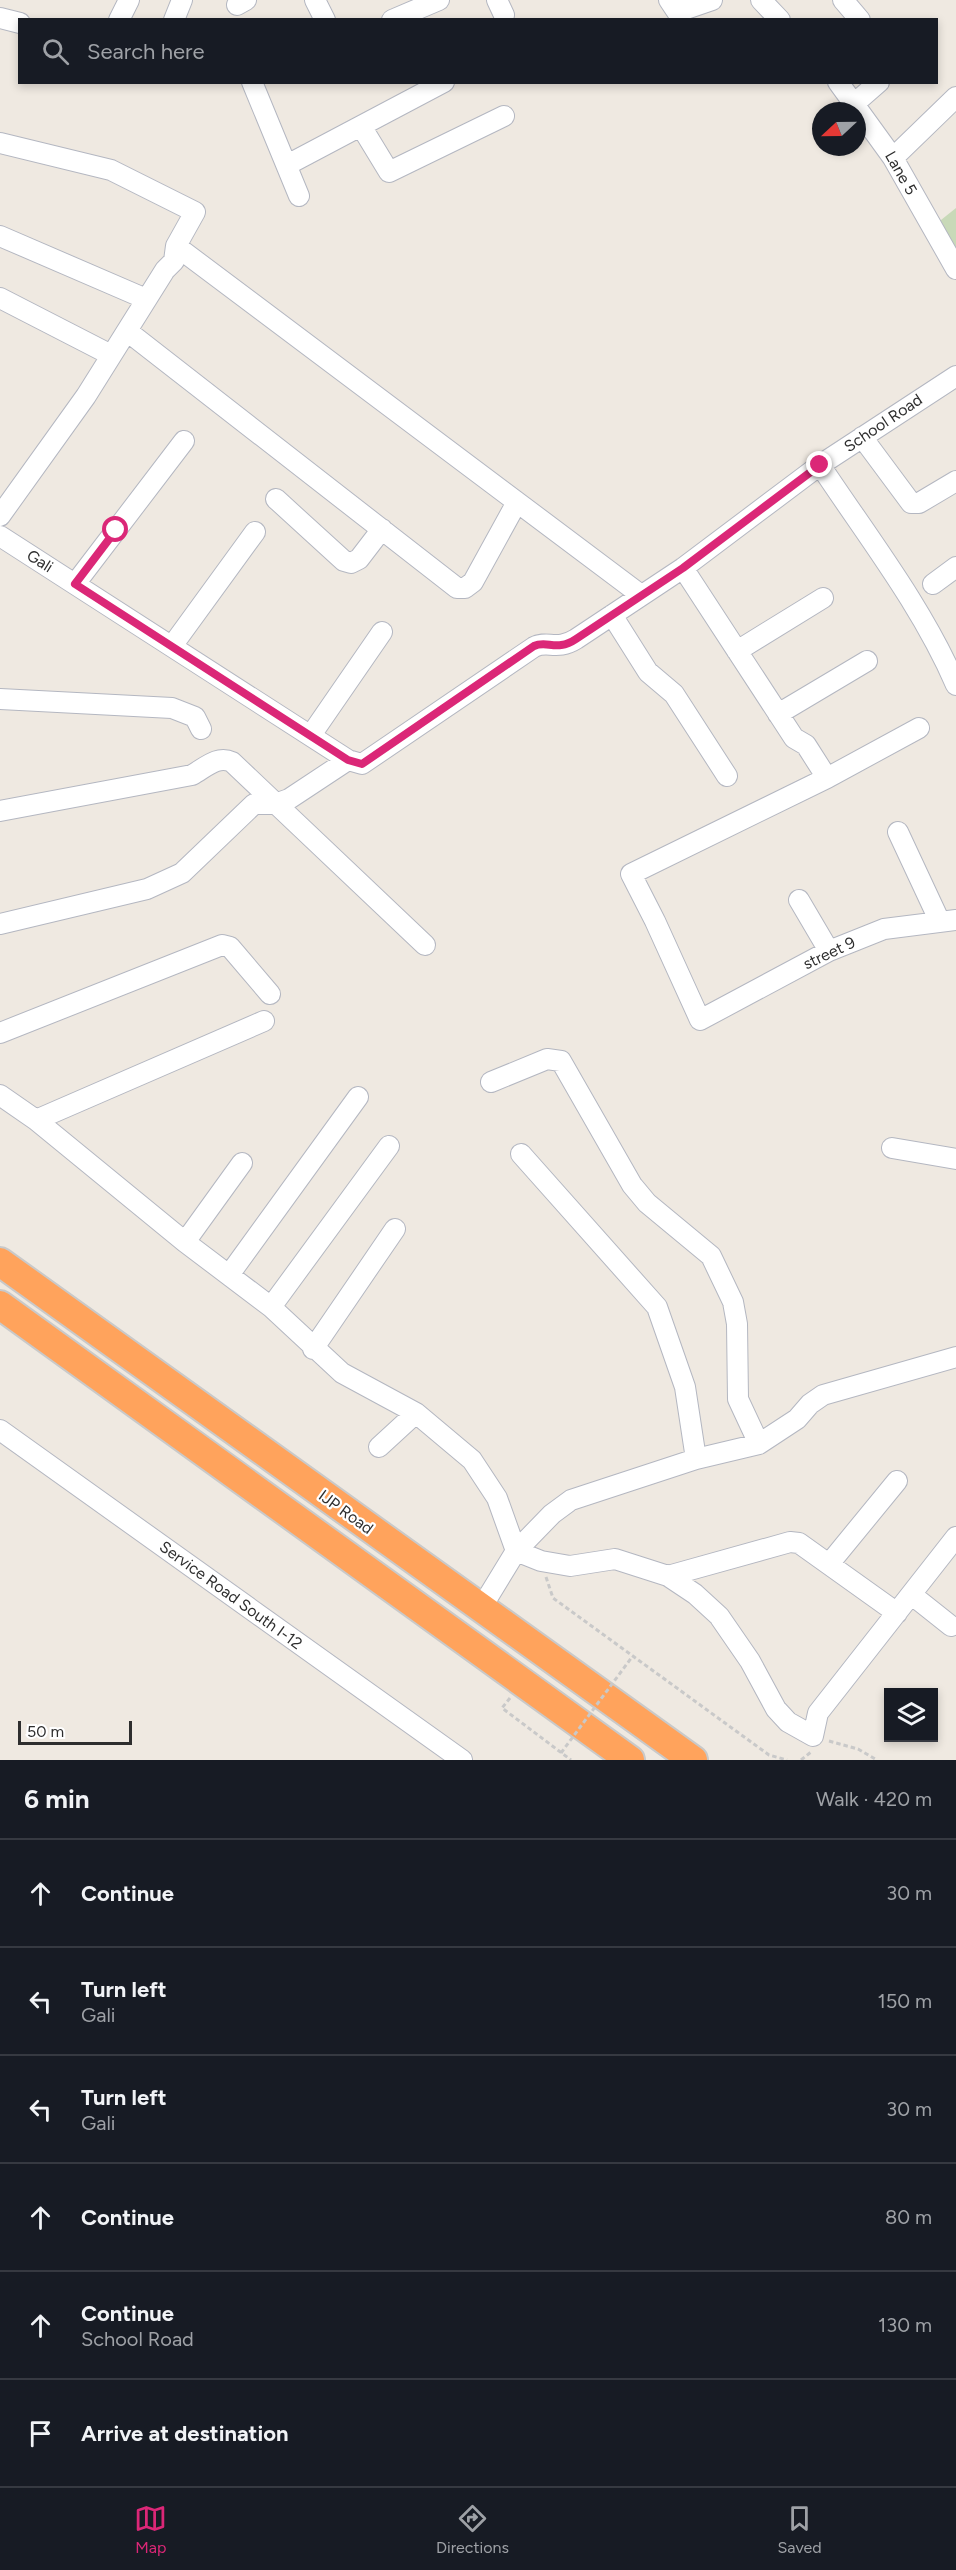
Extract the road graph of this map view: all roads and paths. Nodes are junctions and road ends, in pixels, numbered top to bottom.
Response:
1 (129, 0) edge
2 (182, 0) edge
3 (315, 0) edge
4 (439, 0) edge
5 (669, 0) edge
6 (712, 0) edge
7 (785, 0) edge
8 (843, 0) edge
9 (763, 2) edge
10 (0, 18) edge
11 (120, 18) edge
12 (175, 18) edge
13 (324, 18) edge
14 (397, 18) edge
15 (778, 18) edge
16 (858, 18) edge
17 (18, 22) edge
18 (253, 84) edge
19 (440, 84) edge
20 (840, 84) edge
21 (877, 84) edge
22 (956, 97) edge
23 (854, 102) edge
24 (856, 102) edge
25 (504, 116) dead end
26 (866, 119) edge
27 (361, 126) junction
28 (0, 143) edge
29 (893, 158) junction
30 (286, 165) junction
31 (299, 196) dead end
32 (0, 236) edge
33 (176, 246) junction
34 (956, 269) edge
35 (0, 298) edge
36 (146, 299) junction
37 (127, 331) junction
38 (111, 355) junction
39 (956, 376) edge
40 (862, 437) junction
41 (184, 441) dead end
42 (820, 465) junction
43 (956, 481) edge
44 (276, 499) dead end
45 (518, 502) junction
46 (0, 516) edge
47 (382, 529) junction
48 (255, 532) dead end
49 (0, 536) edge
50 (956, 567) edge
51 (683, 568) junction
52 (75, 584) junction
53 (933, 584) dead end
54 (641, 595) junction
55 (823, 598) dead end
56 (612, 615) junction
57 (382, 632) dead end
58 (172, 646) junction
59 (737, 651) junction
60 (950, 652) edge
61 (867, 661) dead end
62 (956, 685) edge
63 (0, 699) edge
64 (778, 714) junction
65 (919, 728) dead end
66 (201, 729) dead end
67 (311, 735) junction
68 (348, 760) junction
69 (727, 776) dead end
70 (827, 778) junction
71 (275, 804) junction
72 (0, 811) edge
73 (898, 832) dead end
74 (799, 900) dead end
75 (951, 923) edge
76 (0, 924) edge
77 (425, 945) dead end
78 (829, 951) junction
79 (270, 994) dead end
80 (264, 1021) dead end
81 (0, 1033) edge
82 (491, 1082) dead end
83 (0, 1095) edge
84 (358, 1097) dead end
85 (36, 1120) junction
86 (389, 1146) dead end
87 (892, 1148) dead end
88 (521, 1154) dead end
89 (956, 1159) edge
90 (242, 1164) dead end
91 (395, 1228) dead end
92 (185, 1242) junction
93 (0, 1262) edge
94 (229, 1275) junction
95 (0, 1305) edge
96 (271, 1307) junction
97 (313, 1348) junction
98 (956, 1357) edge
99 (416, 1413) junction
100 (0, 1430) edge
101 (759, 1444) junction
102 (379, 1447) dead end
103 (696, 1459) junction
104 (897, 1481) dead end
105 (956, 1537) edge
106 (516, 1551) junction
107 (829, 1564) junction
108 (668, 1576) junction
109 (912, 1594) junction
110 (553, 1598) dead end
111 (480, 1610) junction
112 (897, 1613) junction
113 (951, 1626) dead end
114 (632, 1657) junction
115 (502, 1708) dead end
116 (813, 1736) junction
117 (561, 1753) junction
118 (462, 1760) edge
119 (571, 1760) edge
120 (630, 1760) edge
121 (693, 1760) edge
122 (787, 1760) edge
123 (877, 1760) edge

1 - 11 street
2 - 12 street
3 - 13 street
4 - 14 street
5 - 6 street
7 - 9 street
8 - 16 street
9 - 15 street
10 - 17 street
18 - 30 street
19 - 27 street
20 - 23 street, Lane 5
21 - 24 street
22 - 29 street
25 - 27 street
26 - 29 street, Lane 5
27 - 30 street
28 - 33 street
29 - 34 street, Lane 5
30 - 31 street
32 - 36 street
33 - 36 street
33 - 45 street
35 - 38 street
36 - 37 street
37 - 38 street
37 - 47 street
38 - 46 street
39 - 40 street, School Road
40 - 42 street, School Road
40 - 43 street
41 - 52 street
42 - 51 street, School Road
42 - 60 street
44 - 47 street
45 - 47 street
45 - 54 street
48 - 58 street
49 - 52 street, Gali
50 - 53 street
51 - 54 street, School Road
51 - 59 street
52 - 58 street, Gali
54 - 56 street, School Road
55 - 59 street
56 - 68 street, School Road
56 - 69 street
57 - 67 street
58 - 67 street, Gali
59 - 64 street
60 - 62 street
61 - 64 street
63 - 66 street
64 - 70 street
65 - 70 street
67 - 68 street, Gali
68 - 71 street
70 - 78 street, street 9
71 - 72 street
71 - 76 street
71 - 77 street
73 - 75 street
74 - 78 street
75 - 78 street, street 9
79 - 81 street
80 - 85 street
82 - 101 street
83 - 85 street
84 - 94 street
85 - 92 street
86 - 96 street
87 - 89 street
88 - 103 street
90 - 92 street
91 - 97 street
92 - 94 street
93 - 111 highway, IJP Road
94 - 96 street
95 - 120 highway
96 - 97 street
97 - 99 street
98 - 101 street
99 - 102 street
99 - 106 street
100 - 118 street, Service Road South I-12
101 - 103 street
103 - 106 street
104 - 107 street
105 - 109 street
106 - 108 street
106 - 111 street
107 - 108 street
107 - 112 street
108 - 116 street
109 - 112 street
109 - 113 street
110 - 114 path
111 - 121 highway, IJP Road
112 - 116 street
114 - 117 path, bridge
114 - 122 path
115 - 117 path
116 - 123 path
117 - 119 path

